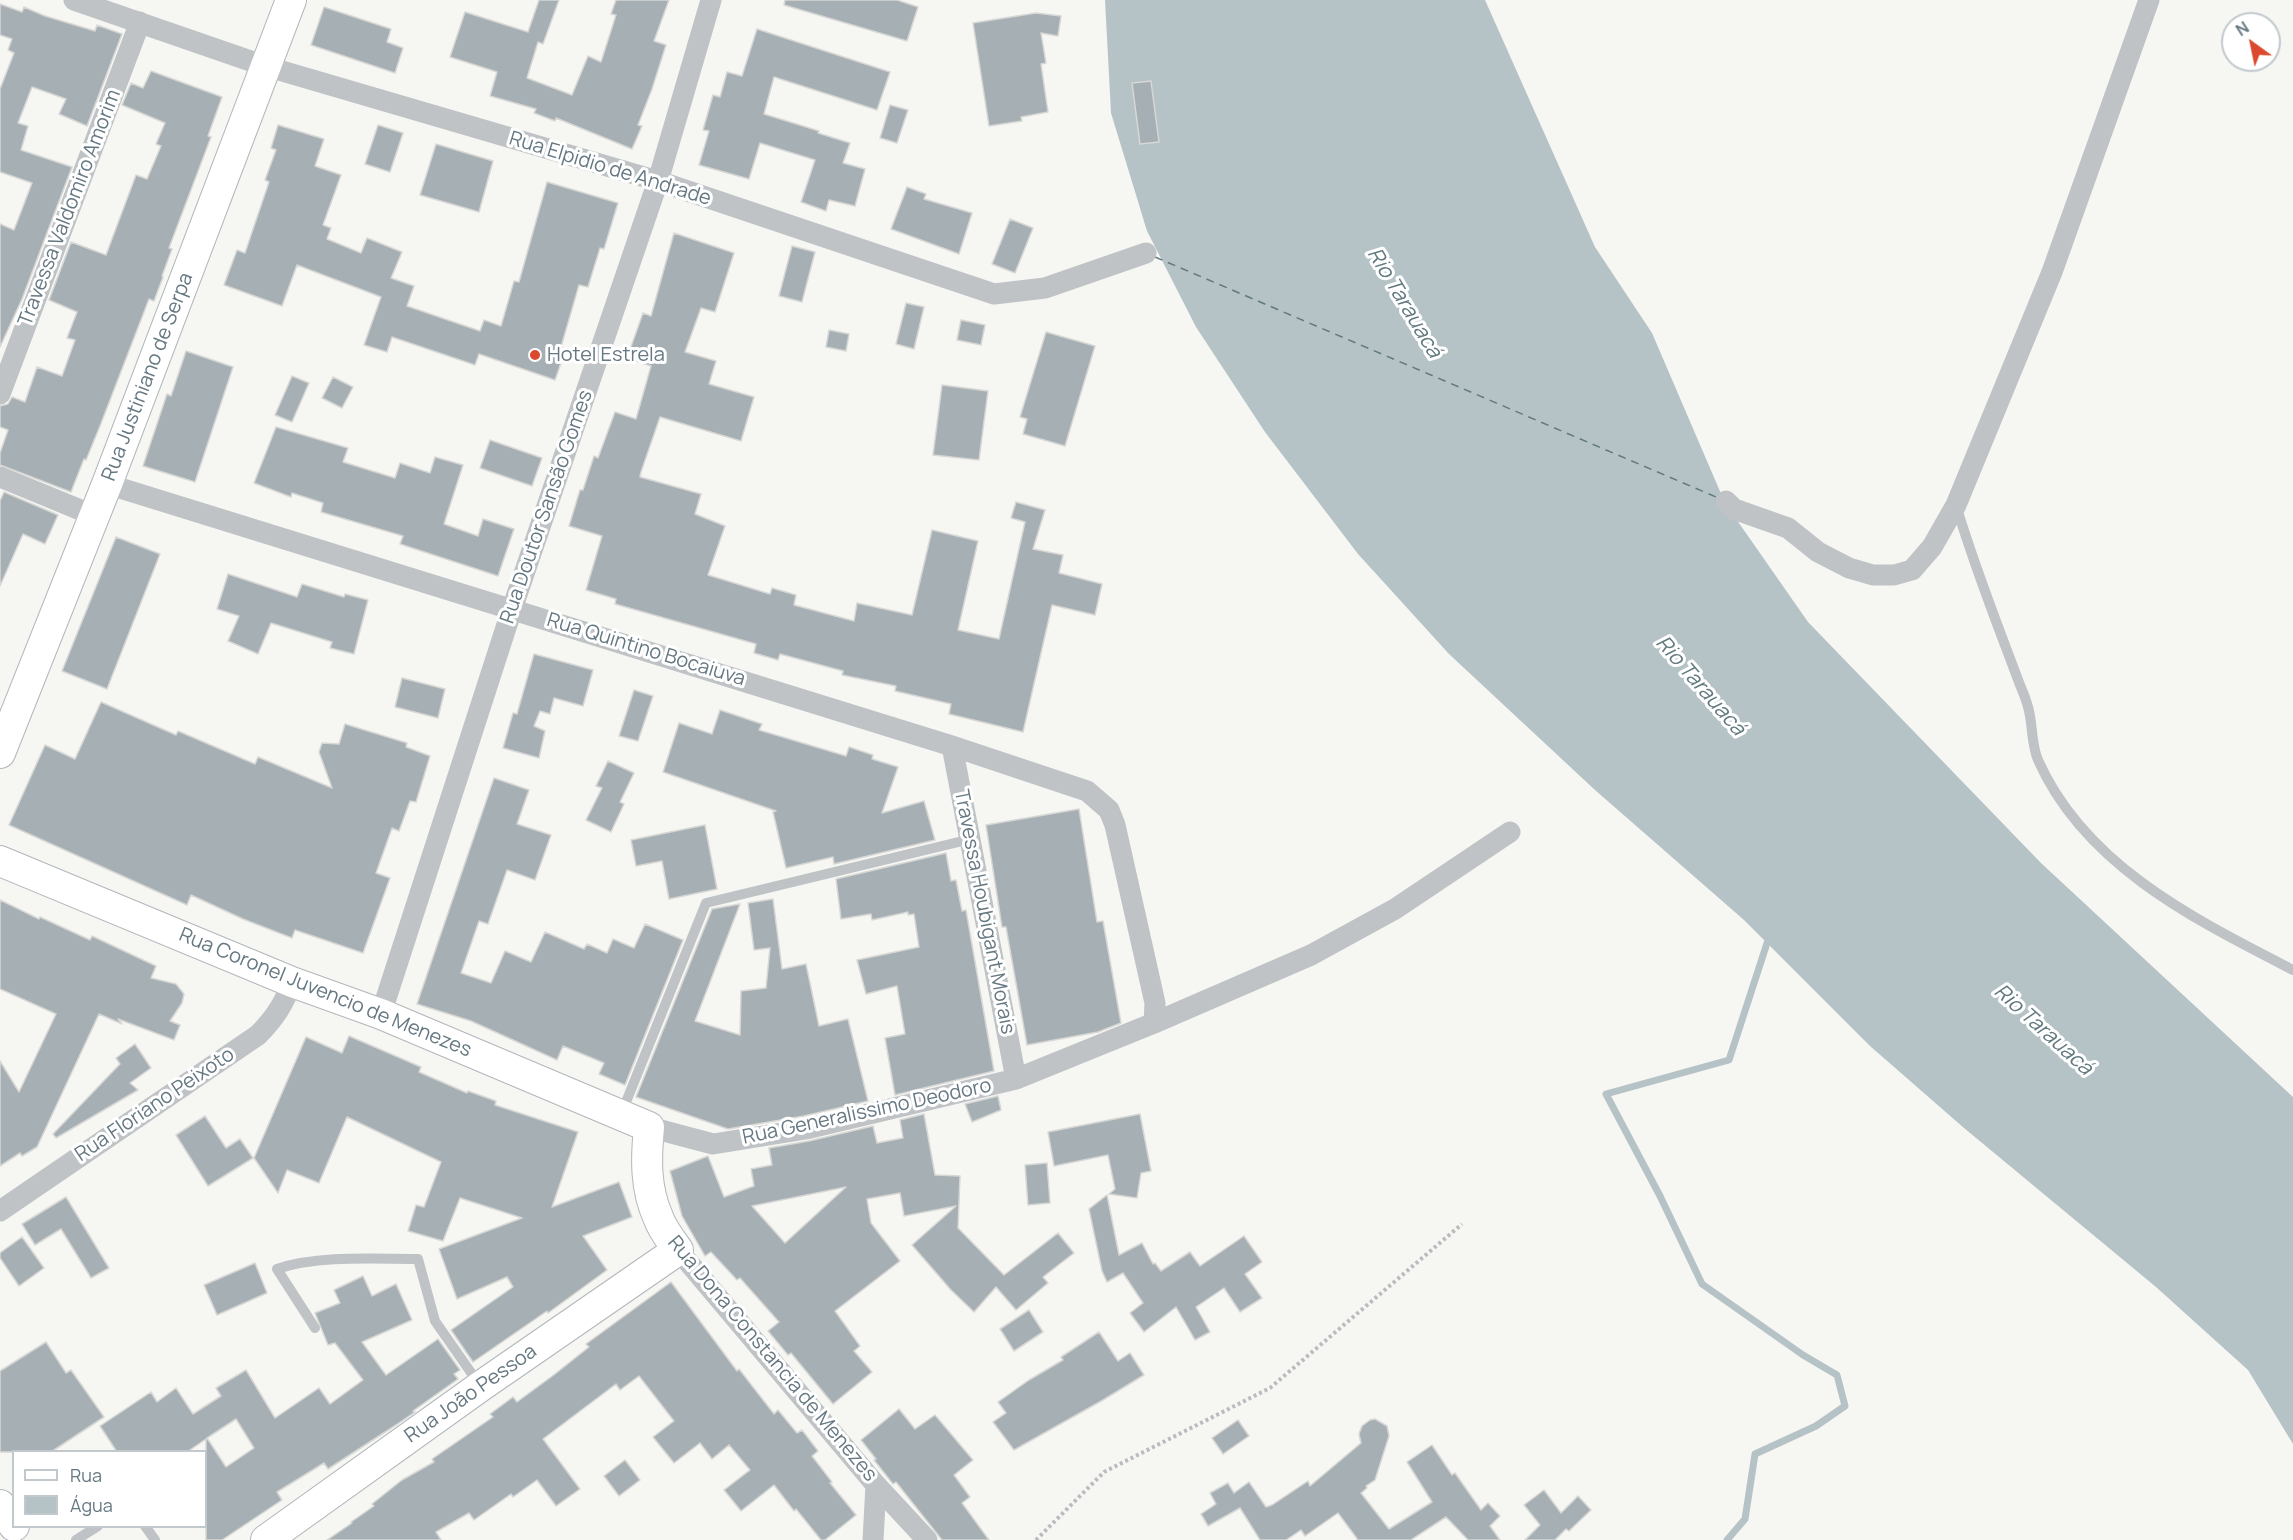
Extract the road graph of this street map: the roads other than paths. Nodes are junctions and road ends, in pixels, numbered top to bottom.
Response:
1 (74, 0) edge
2 (291, 0) edge
3 (711, 0) edge
4 (2149, 0) edge
5 (140, 22) junction
6 (265, 66) junction
7 (658, 181) junction
8 (1146, 253) dead end
9 (0, 394) edge
10 (0, 477) edge
11 (107, 484) junction
12 (1726, 501) dead end
13 (1956, 505) junction
14 (95, 516) junction
15 (512, 609) junction
16 (952, 746) junction
17 (0, 753) edge
18 (1510, 832) dead end
19 (970, 839) junction
20 (0, 861) edge
21 (2293, 970) edge
22 (292, 982) junction
23 (381, 1014) junction
24 (1154, 1023) junction
25 (1016, 1079) junction
26 (621, 1115) junction
27 (649, 1127) junction
28 (0, 1211) edge
29 (678, 1250) junction
30 (315, 1328) dead end
31 (481, 1386) junction
32 (876, 1485) junction
33 (0, 1505) edge
34 (12, 1523) edge
35 (96, 1528) edge
36 (146, 1528) edge
37 (76, 1540) edge
38 (155, 1540) edge
39 (266, 1540) edge
40 (873, 1540) edge
41 (927, 1540) edge

1 - 5 street, Rua Elpidio de Andrade
2 - 6 street, Rua Justiniano de Serpa
3 - 7 street, Rua Doutor Sansão Gomes
4 - 13 street
5 - 6 street, Rua Elpidio de Andrade
5 - 9 street, Travessa Valdomiro Amorim
6 - 7 street, Rua Elpidio de Andrade
6 - 11 street, Rua Justiniano de Serpa
7 - 8 street, Rua Elpidio de Andrade
7 - 15 street, Rua Doutor Sansão Gomes
10 - 14 street
11 - 14 street, Rua Justiniano de Serpa
11 - 15 street, Rua Quintino Bocaiuva
12 - 13 street
13 - 21 lane
14 - 17 street, Rua Justiniano de Serpa
15 - 16 street, Rua Quintino Bocaiuva
15 - 23 street, Rua Doutor Sansão Gomes
16 - 19 street, Travessa Houbigant Morais
16 - 24 street, Rua Quintino Bocaiuva
18 - 24 street, Rua Generalissimo Deodoro
19 - 25 street, Travessa Houbigant Morais
19 - 26 lane
20 - 22 street, Rua Coronel Juvencio de Menezes
22 - 23 street, Rua Coronel Juvencio de Menezes
22 - 28 street, Rua Floriano Peixoto
23 - 26 street, Rua Coronel Juvencio de Menezes
24 - 25 street, Rua Generalissimo Deodoro
25 - 27 street, Rua Generalissimo Deodoro
26 - 27 street, Rua Coronel Juvencio de Menezes
27 - 29 street, Rua Dona Constancia de Menezes
29 - 31 street, Rua João Pessoa
29 - 32 street, Rua Dona Constancia de Menezes
30 - 31 lane
31 - 39 street, Rua João Pessoa
32 - 40 street
32 - 41 street, Rua Dona Constancia de Menezes
33 - 34 street
35 - 37 lane
36 - 38 lane

